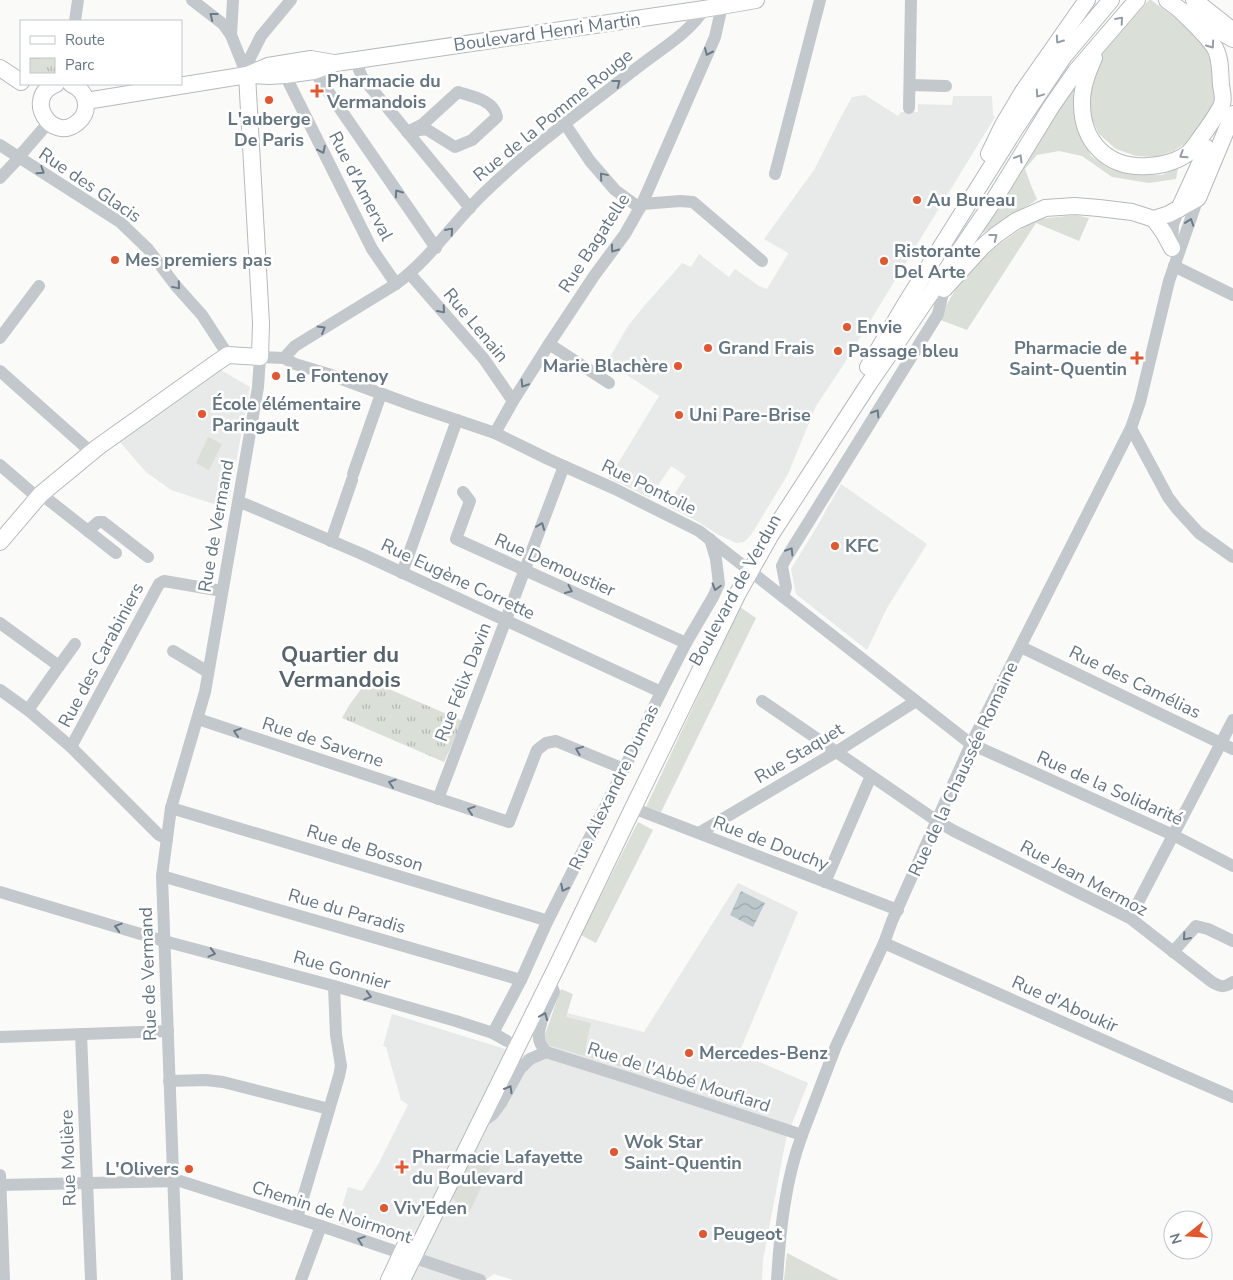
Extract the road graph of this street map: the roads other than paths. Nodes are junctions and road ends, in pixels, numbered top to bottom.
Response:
1 (78, 0) edge
2 (192, 0) edge
3 (233, 0) edge
4 (291, 0) edge
5 (756, 0) edge
6 (820, 0) edge
7 (911, 0) edge
8 (1087, 0) edge
9 (1111, 0) edge
10 (1138, 0) edge
11 (731, 3) edge
12 (1173, 4) edge
13 (1199, 4) edge
14 (704, 9) junction
15 (75, 20) edge
16 (1233, 30) edge
17 (231, 35) junction
18 (1233, 39) edge
19 (1102, 40) junction
20 (356, 60) junction
21 (336, 63) junction
22 (0, 68) edge
23 (1233, 70) edge
24 (314, 71) junction
25 (247, 74) junction
26 (285, 75) junction
27 (20, 81) edge
28 (26, 85) edge
29 (54, 85) edge
30 (73, 85) edge
31 (181, 85) edge
32 (182, 85) edge
33 (910, 85) junction
34 (946, 86) dead end
35 (43, 96) junction
36 (86, 101) junction
37 (910, 108) dead end
38 (1228, 109) edge
39 (49, 122) junction
40 (565, 124) junction
41 (407, 132) junction
42 (0, 145) edge
43 (775, 174) dead end
44 (0, 178) edge
45 (1198, 198) junction
46 (641, 206) junction
47 (470, 208) junction
48 (1179, 208) junction
49 (1154, 219) junction
50 (436, 248) junction
51 (1172, 248) junction
52 (762, 261) dead end
53 (1174, 266) junction
54 (410, 274) junction
55 (396, 284) junction
56 (39, 286) dead end
57 (944, 288) junction
58 (1233, 295) edge
59 (906, 303) junction
60 (901, 337) junction
61 (0, 338) edge
62 (549, 344) junction
63 (228, 355) junction
64 (260, 357) junction
65 (284, 358) junction
66 (3, 379) edge
67 (609, 383) dead end
68 (381, 394) junction
69 (513, 401) junction
70 (457, 420) junction
71 (1131, 428) junction
72 (496, 433) junction
73 (92, 452) junction
74 (0, 465) edge
75 (564, 466) junction
76 (464, 492) dead end
77 (39, 495) junction
78 (238, 504) junction
79 (88, 531) junction
80 (710, 539) junction
81 (331, 541) junction
82 (0, 542) edge
83 (116, 553) dead end
84 (148, 557) dead end
85 (1233, 557) edge
86 (747, 569) junction
87 (524, 570) junction
88 (402, 573) junction
89 (222, 591) junction
90 (783, 596) junction
91 (505, 621) junction
92 (0, 623) edge
93 (686, 643) junction
94 (75, 644) dead end
95 (1021, 647) junction
96 (172, 651) dead end
97 (58, 666) junction
98 (208, 672) junction
99 (0, 690) edge
100 (661, 692) junction
101 (762, 701) dead end
102 (916, 701) junction
103 (28, 710) junction
104 (198, 719) junction
105 (1233, 720) edge
106 (1220, 743) junction
107 (971, 744) junction
108 (71, 747) junction
109 (1233, 749) edge
110 (836, 752) junction
111 (624, 769) junction
112 (872, 776) junction
113 (438, 799) junction
114 (629, 806) junction
115 (171, 808) junction
116 (937, 821) junction
117 (699, 833) junction
118 (1173, 835) junction
119 (167, 839) junction
120 (1233, 866) edge
121 (162, 876) junction
122 (825, 882) junction
123 (0, 883) edge
124 (5, 893) edge
125 (898, 910) junction
126 (1130, 918) junction
127 (547, 922) junction
128 (164, 940) junction
129 (1233, 942) edge
130 (884, 943) junction
131 (1173, 952) junction
132 (550, 979) junction
133 (521, 980) junction
134 (1233, 982) edge
135 (334, 986) junction
136 (168, 1031) junction
137 (493, 1033) junction
138 (81, 1034) junction
139 (0, 1036) edge
140 (507, 1041) junction
141 (546, 1052) junction
142 (169, 1081) junction
143 (1233, 1097) edge
144 (329, 1110) junction
145 (478, 1125) junction
146 (802, 1135) junction
147 (0, 1175) edge
148 (173, 1182) junction
149 (87, 1183) junction
150 (0, 1185) edge
151 (297, 1218) junction
152 (321, 1226) junction
153 (407, 1256) junction
154 (4, 1280) edge
155 (91, 1280) edge
156 (177, 1280) edge
157 (301, 1280) edge
158 (389, 1280) edge
159 (402, 1280) edge
160 (480, 1280) edge
161 (777, 1280) edge

1 - 15 street
17 -> 2 street
3 - 17 street
4 - 25 street
5 - 11 main road, Boulevard Henri Martin
6 - 43 street
7 - 33 street
8 -> 59 main road
9 -> 59 main road
19 -> 10 main road
11 - 14 main road, Boulevard Henri Martin
11 -> 46 street, Rue Bagatelle
12 - 18 main road
12 -> 38 main road
13 - 16 main road
14 - 20 main road, Boulevard Henri Martin
40 -> 14 street, Rue de la Pomme Rouge
17 - 25 street
38 -> 19 main road
60 -> 19 main road
20 - 21 main road, Boulevard Henri Martin
20 - 41 street
21 - 24 main road, Boulevard Henri Martin
21 - 25 main road, Boulevard Henri Martin
22 - 27 main road
23 - 38 main road, Rue de la Chaussée Romaine
24 - 26 main road, Boulevard Henri Martin
50 -> 24 street
25 - 26 main road, Boulevard Henri Martin
25 - 32 main road, Boulevard Henri Martin
25 - 64 main road
26 -> 55 street, Rue d'Amerval
28 - 35 main road
29 - 35 main road
30 - 36 main road
31 - 36 main road, Boulevard Henri Martin
33 - 34 street
33 - 37 street
35 - 39 main road
36 - 39 main road
38 - 45 main road, Rue de la Chaussée Romaine
38 - 48 main road, Rue de la Chaussée Romaine
39 - 44 street, bridge
46 -> 40 street
40 - 47 street, Rue de la Pomme Rouge
41 - 41 street
41 - 47 street
42 -> 63 street, Rue des Glacis
45 - 48 main road
53 -> 45 street, Rue de la Chaussée Romaine
46 - 52 street
46 -> 62 street, Rue Bagatelle
50 -> 47 street, Rue de la Pomme Rouge
48 - 49 main road
48 - 51 street, Rue de la Chaussée Romaine
49 - 51 main road
57 -> 49 main road
50 - 54 street, Rue de la Pomme Rouge
51 - 53 street, Rue de la Chaussée Romaine
53 - 58 street
53 - 71 street, Rue de la Chaussée Romaine
54 - 55 street, Rue de la Pomme Rouge
54 -> 69 street, Rue Lenain
65 -> 55 street, Rue de la Pomme Rouge
56 - 61 street
57 - 60 main road
90 -> 57 street, Boulevard de Verdun
59 - 86 main road, Boulevard de Verdun
60 - 86 main road
62 - 67 street
62 -> 69 street, Rue Bagatelle
63 - 64 main road
63 - 73 main road
64 - 65 street, Rue Pontoile
64 - 78 street, Rue de Vermand
65 - 68 street, Rue Pontoile
66 - 73 street
68 - 70 street, Rue Pontoile
68 - 81 street
69 - 72 street, Rue Bagatelle
70 - 72 street, Rue Pontoile
70 - 88 street
71 - 85 street
71 - 95 street, Rue de la Chaussée Romaine
72 - 75 street, Rue Pontoile
73 - 77 main road
74 - 77 street
75 - 80 street, Rue Pontoile
87 -> 75 street, Rue Félix Davin
76 - 87 street, Rue Demoustier
77 - 79 street
77 - 82 main road
78 - 81 street, Rue Eugène Corrette
78 - 89 street, Rue de Vermand
79 - 83 street
79 - 84 street
80 - 86 street, Rue Pontoile
80 -> 93 street, Rue Alexandre Dumas
81 - 88 street, Rue Eugène Corrette
86 - 90 street, Rue Pontoile
86 - 114 main road, Boulevard de Verdun
87 - 91 street, Rue Félix Davin
87 -> 93 street, Rue Demoustier
88 - 91 street, Rue Eugène Corrette
89 - 98 street, Rue de Vermand
89 - 108 street, Rue des Carabiniers
90 - 102 street, Rue Pontoile
91 - 100 street, Rue Eugène Corrette
91 - 113 street, Rue Félix Davin
92 - 97 street
93 - 100 street, Rue Alexandre Dumas
94 - 97 street
95 - 106 street, Rue des Camélias
95 - 107 street, Rue de la Chaussée Romaine
96 - 98 street
97 - 103 street
98 - 104 street, Rue de Vermand
99 - 103 street
100 - 111 street, Rue Alexandre Dumas
101 - 110 street, Rue Jean Mermoz
102 - 107 street, Rue Pontoile
102 - 110 street, Rue Staquet
103 - 108 street
113 -> 104 street, Rue de Saverne
104 - 115 street, Rue de Vermand
105 - 106 street
106 - 109 street, Rue des Camélias
106 - 118 street
107 - 116 street, Rue de la Chaussée Romaine
107 - 118 street, Rue de la Solidarité
108 - 119 street
110 - 112 street, Rue Jean Mermoz
110 - 117 street, Rue Staquet
111 -> 113 street, Rue de Saverne
111 -> 127 street, Rue Alexandre Dumas
112 - 116 street, Rue Jean Mermoz
112 - 122 street
114 - 117 street, Rue de Douchy
114 - 132 main road
114 - 140 main road, Rue Alexandre Dumas
115 - 119 street, Rue de Vermand
115 - 127 street, Rue de Bosson
116 - 125 street, Rue de la Chaussée Romaine
116 - 126 street, Rue Jean Mermoz
117 - 122 street, Rue de Douchy
118 - 120 street, Rue de la Solidarité
118 - 126 street
119 - 121 street, Rue de Vermand
121 - 128 street, Rue de Vermand
121 - 133 street, Rue du Paradis
122 - 125 street, Rue de Douchy
123 - 124 street
128 -> 124 street, Rue Gonnier
125 - 130 street, Rue de la Chaussée Romaine
126 - 131 street, Rue Jean Mermoz
127 - 133 street, Rue Alexandre Dumas
128 -> 135 street, Rue Gonnier
128 - 136 street, Rue de Vermand
129 -> 131 street
130 - 143 street, Rue d'Aboukir
130 - 146 street, Rue de la Chaussée Romaine
131 - 134 street, Rue Jean Mermoz
141 -> 132 street
132 - 145 main road
133 - 137 street, Rue Alexandre Dumas
135 -> 137 street, Rue Gonnier
135 - 144 street
136 - 138 street
136 - 142 street, Rue de Vermand
137 - 140 street, Rue Gonnier
138 - 139 street
138 - 149 street, Rue Molière
140 - 153 main road, Rue Alexandre Dumas
145 -> 141 street
141 - 146 street, Rue de l'Abbé Mouflard
142 - 144 street
142 - 148 street, Rue de Vermand
144 - 151 street
145 - 153 main road
146 - 161 street, Rue de la Chaussée Romaine
147 - 150 street
148 - 149 street, Chemin de Noirmont
148 - 151 street, Chemin de Noirmont
148 - 156 street, Rue de Vermand
149 - 150 street, Chemin de Noirmont
149 - 155 street, Rue Molière
150 - 154 street
151 - 152 street, Chemin de Noirmont
153 -> 152 street, Chemin de Noirmont
152 - 157 street
153 - 158 main road, Rue Alexandre Dumas
153 - 159 main road
153 - 160 street, Chemin de Noirmont

